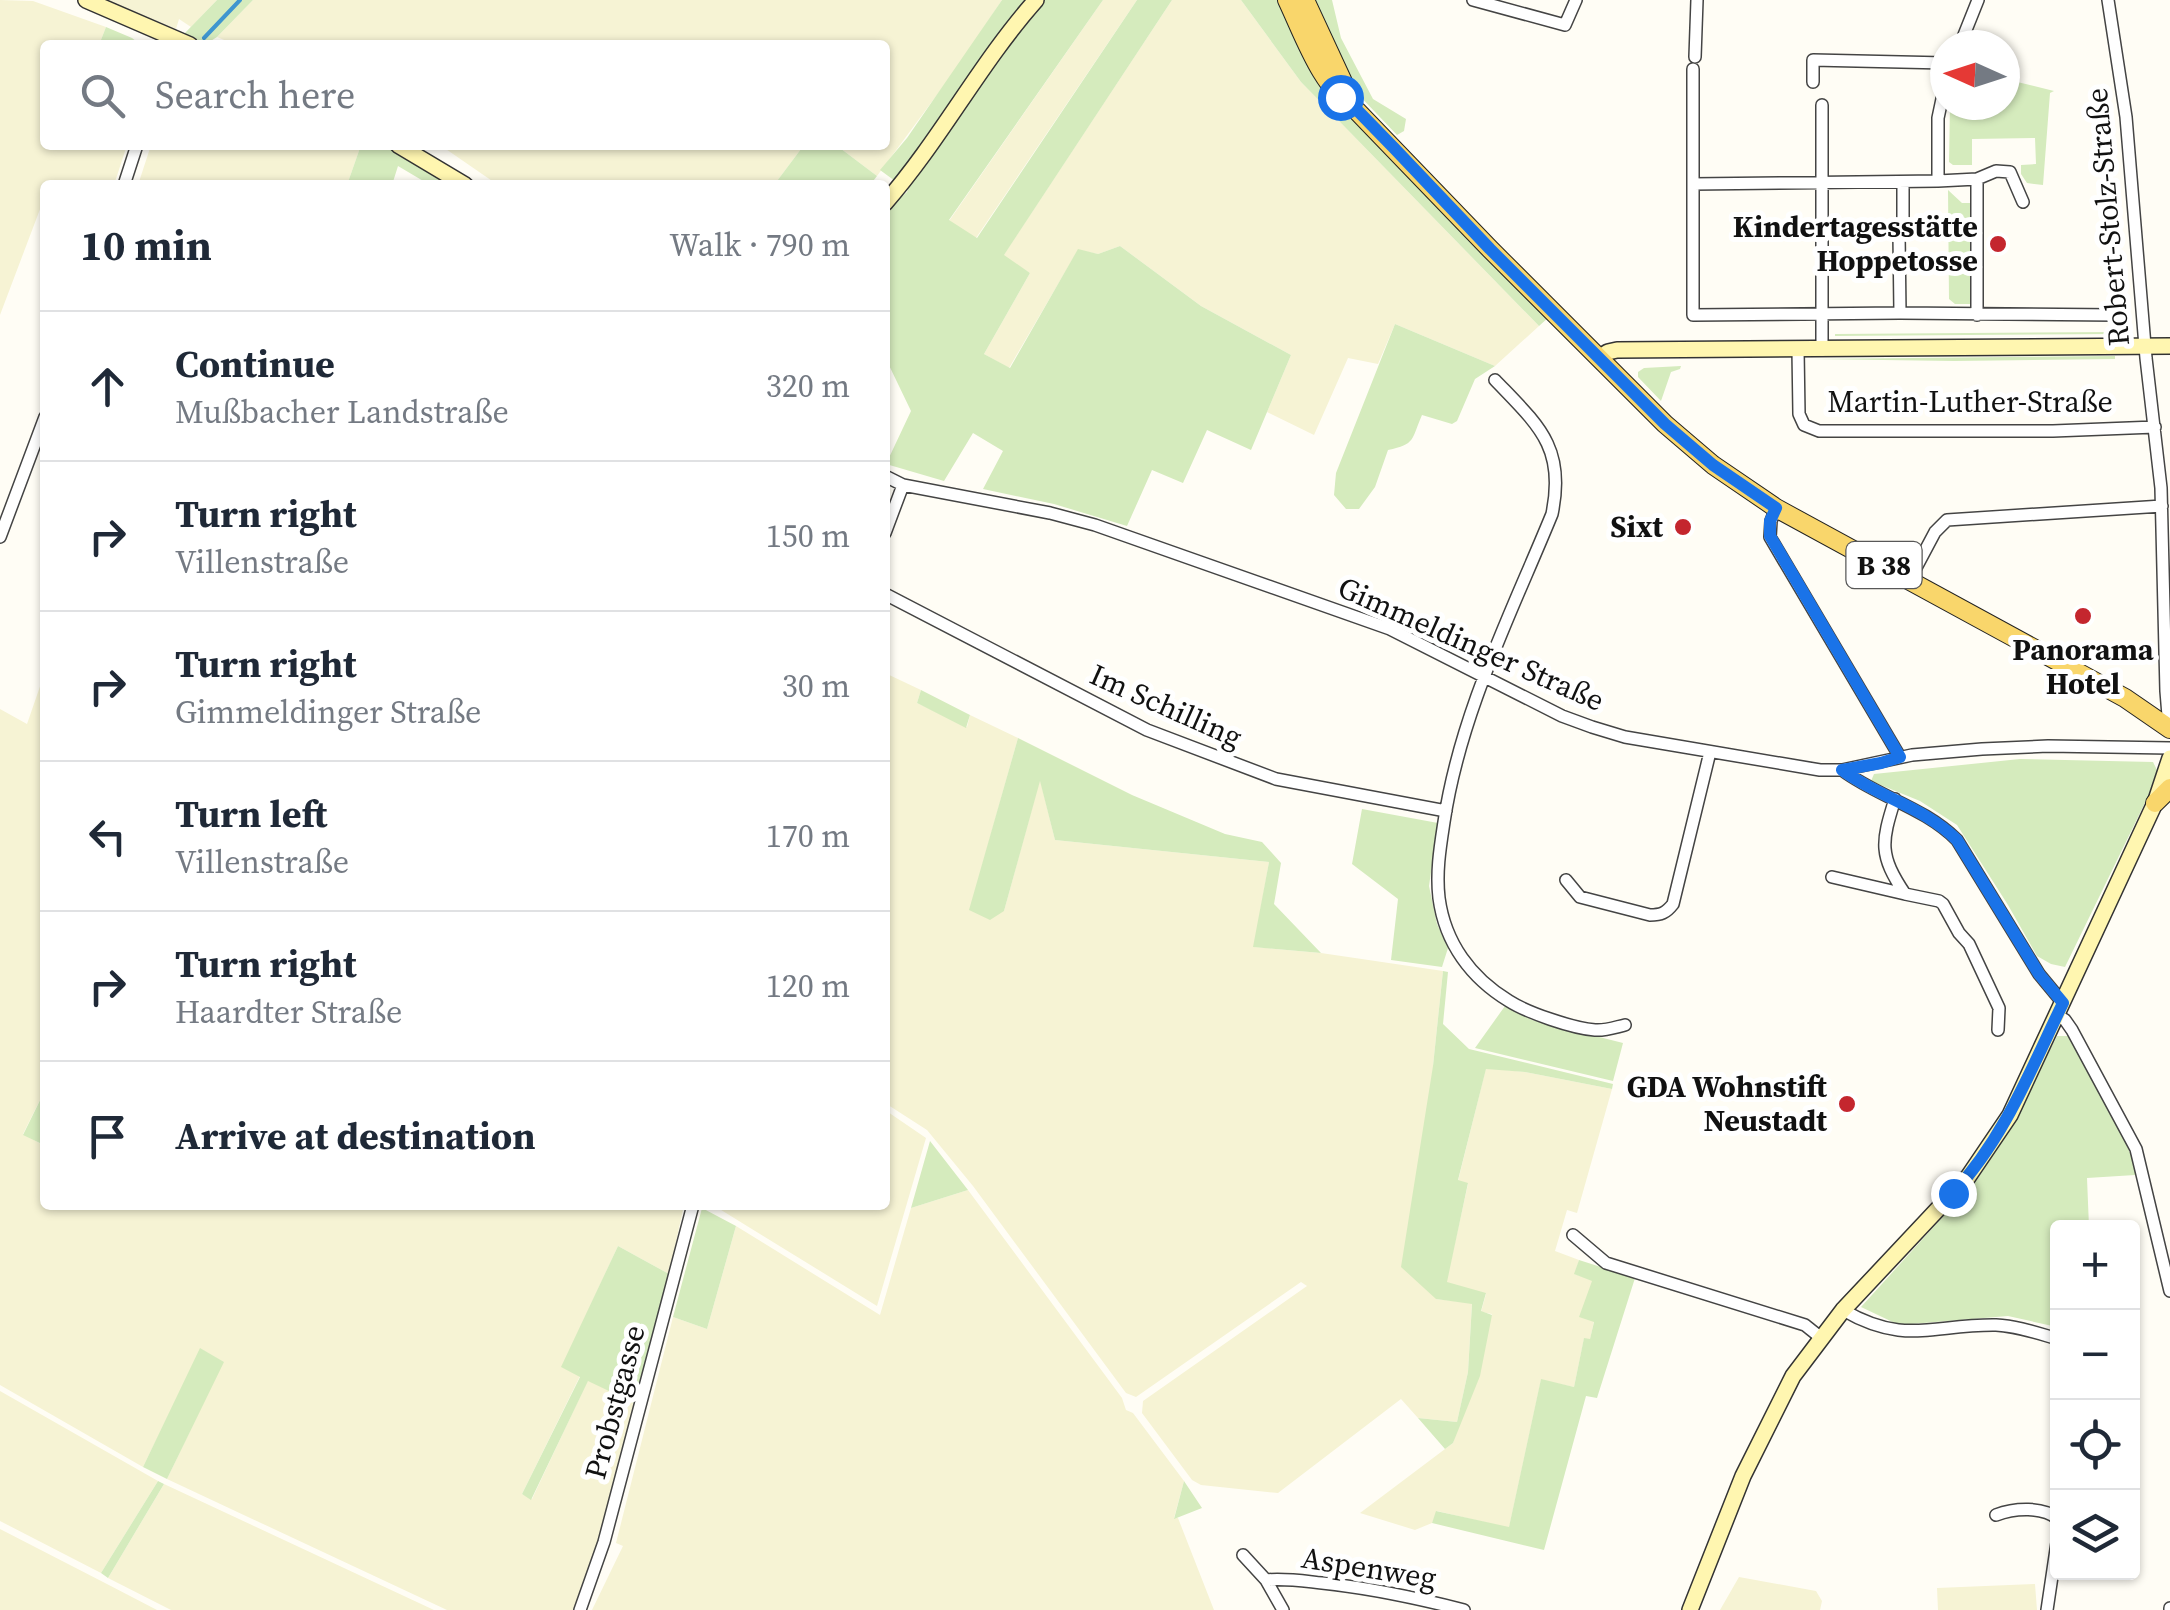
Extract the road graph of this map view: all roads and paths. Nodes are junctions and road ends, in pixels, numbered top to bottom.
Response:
1 (86, 0) edge
2 (1036, 0) edge
3 (1288, 0) edge
4 (1305, 0) edge
5 (1473, 0) edge
6 (1576, 0) edge
7 (1696, 0) edge
8 (1978, 0) edge
9 (2108, 0) edge
10 (1966, 30) edge
11 (173, 40) edge
12 (1930, 63) edge
13 (1813, 82) dead end
14 (1822, 105) dead end
15 (1357, 110) junction
16 (1938, 120) edge
17 (136, 150) edge
18 (406, 150) edge
19 (1977, 179) junction
20 (126, 180) edge
21 (457, 180) edge
22 (1938, 181) junction
23 (1903, 182) junction
24 (1820, 183) junction
25 (1693, 184) junction
26 (890, 196) edge
27 (2023, 202) dead end
28 (1900, 313) junction
29 (1977, 314) junction
30 (1822, 315) junction
31 (2114, 315) dead end
32 (2146, 346) junction
33 (2170, 346) edge
34 (1798, 350) junction
35 (1822, 350) junction
36 (1600, 357) junction
37 (1495, 380) dead end
38 (2155, 428) junction
39 (40, 430) edge
40 (890, 478) edge
41 (904, 485) junction
42 (2162, 506) junction
43 (1776, 508) junction
44 (890, 521) edge
45 (0, 538) edge
46 (1910, 579) junction
47 (890, 597) edge
48 (1485, 678) junction
49 (2168, 695) edge
50 (2170, 729) edge
51 (2170, 740) edge
52 (2170, 748) edge
53 (1710, 752) junction
54 (1900, 757) junction
55 (2170, 758) edge
56 (1842, 770) junction
57 (2170, 788) edge
58 (1895, 798) junction
59 (2155, 804) junction
60 (1446, 812) junction
61 (1832, 876) dead end
62 (1566, 880) dead end
63 (1905, 894) junction
64 (2060, 1009) junction
65 (1626, 1026) dead end
66 (1998, 1030) dead end
67 (692, 1210) edge
68 (1573, 1235) dead end
69 (2170, 1291) edge
70 (1843, 1310) junction
71 (1820, 1337) junction
72 (2050, 1337) edge
73 (2050, 1513) edge
74 (1996, 1515) dead end
75 (1243, 1555) dead end
76 (1266, 1580) junction
77 (2051, 1580) edge
78 (580, 1610) edge
79 (1283, 1610) edge
80 (1464, 1610) edge
81 (1690, 1610) edge
82 (2047, 1610) edge

1 - 11 street
2 - 26 street
3 - 15 main road, B 38
4 - 15 main road, B 38
5 - 6 street
7 - 25 street
8 - 10 street
9 - 32 street, Robert-Stolz-Straße
12 - 13 street
14 - 24 street, Martin-Luther-Straße
15 - 36 main road, B 38
16 - 22 street
17 - 20 street
18 - 21 street
19 - 22 street
19 - 27 street
19 - 29 street
22 - 23 street
23 - 24 street
23 - 28 street
24 - 25 street
24 - 30 street, Martin-Luther-Straße
25 - 30 street
28 - 29 street
28 - 30 street
29 - 31 street
30 - 35 street, Martin-Luther-Straße
32 - 33 street, Martin-Luther-Straße
32 - 35 street, Martin-Luther-Straße
32 - 38 street, Robert-Stolz-Straße
34 - 35 street, Martin-Luther-Straße
34 - 36 street, Martin-Luther-Straße
34 - 38 street, Martin-Luther-Straße
36 - 43 main road, B 38
37 - 48 street
38 - 42 street, Robert-Stolz-Straße
39 - 45 street
40 - 41 street, Gimmeldinger Straße
41 - 44 street
41 - 48 street, Gimmeldinger Straße
42 - 46 street
42 - 49 street, Robert-Stolz-Straße
43 - 46 main road, B 38
43 - 54 street
46 - 50 main road, B 38
47 - 60 street, Im Schilling
48 - 53 street, Gimmeldinger Straße
48 - 60 street
49 - 50 street, Robert-Stolz-Straße
50 - 51 street
52 - 54 street, Gimmeldinger Straße
53 - 56 street, Gimmeldinger Straße
53 - 62 street
54 - 56 street, Gimmeldinger Straße
55 - 59 street
56 - 58 street
57 - 59 main road
58 - 63 street
58 - 64 street
59 - 64 street
60 - 65 street
61 - 63 street
63 - 66 street
64 - 69 street
64 - 70 street
67 - 78 street, Probstgasse
68 - 71 street
70 - 71 street
70 - 72 street
71 - 81 street
73 - 74 street
75 - 76 street, Aspenweg
76 - 79 street, Aspenweg
76 - 80 street, Aspenweg
77 - 82 street

